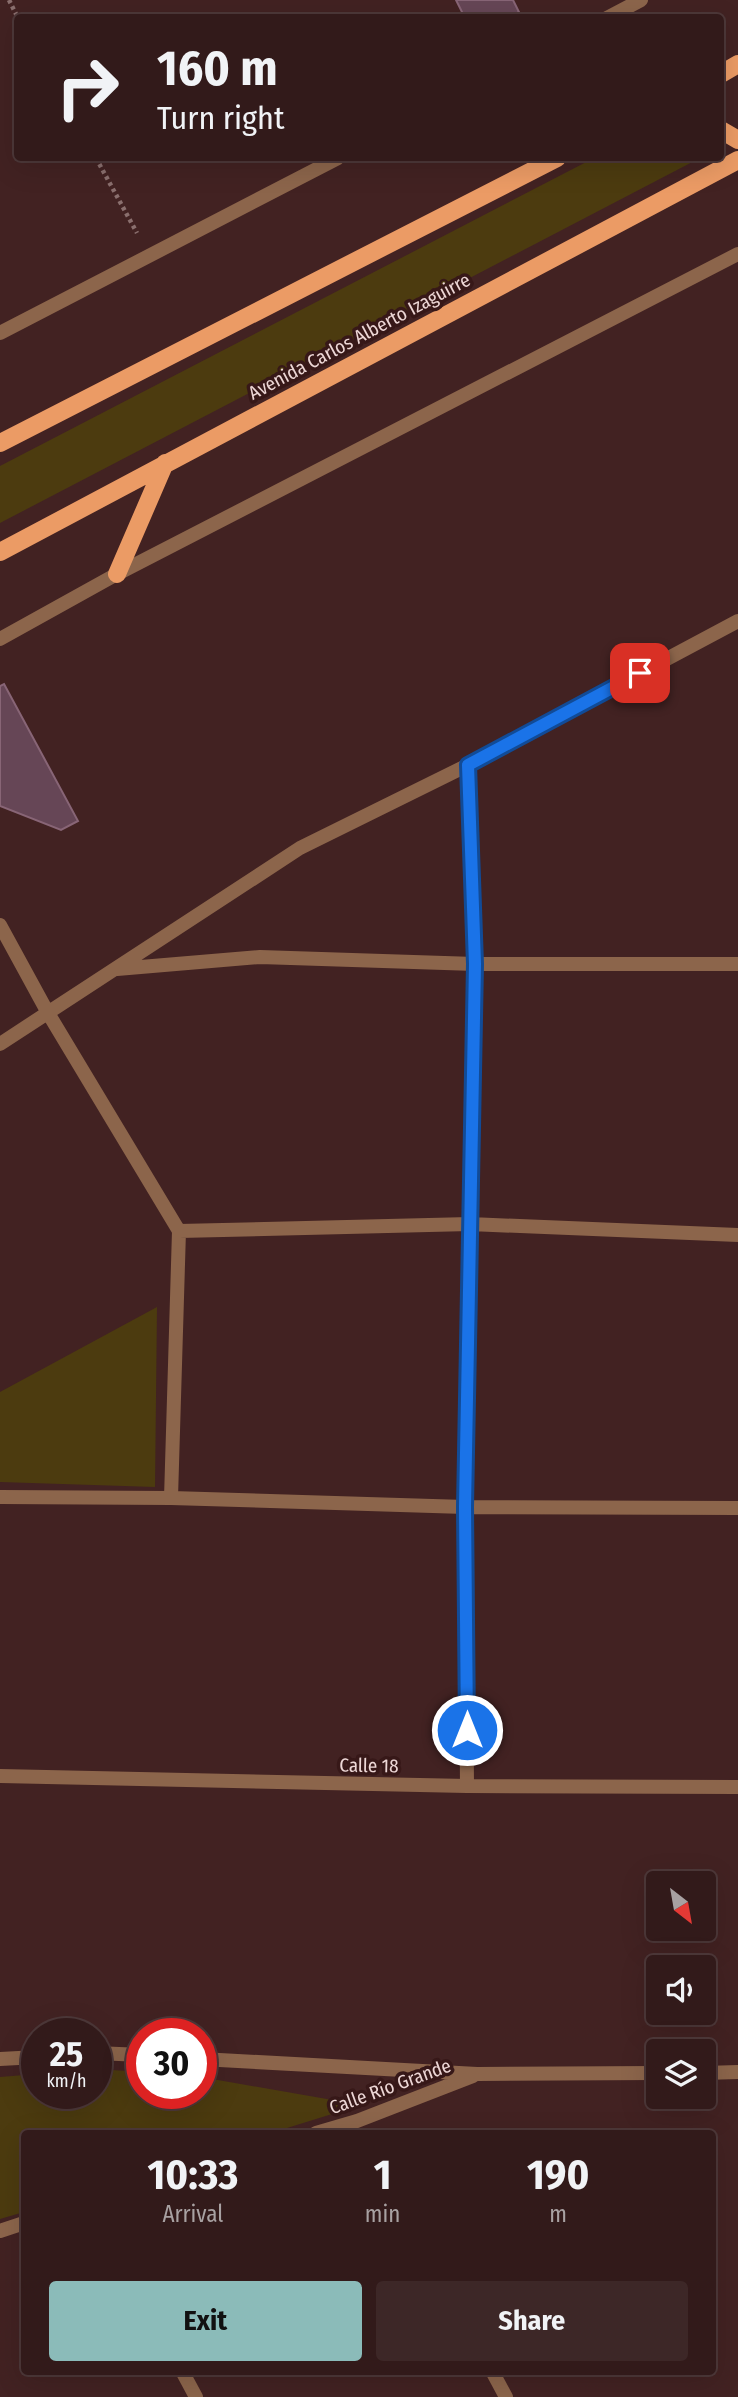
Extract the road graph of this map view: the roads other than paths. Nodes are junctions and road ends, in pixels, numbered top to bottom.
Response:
1 (641, 0) edge
2 (615, 14) edge
3 (738, 160) edge
4 (332, 161) edge
5 (551, 161) edge
6 (738, 254) edge
7 (0, 333) edge
8 (0, 443) edge
9 (165, 463) junction
10 (0, 552) edge
11 (117, 574) junction
12 (738, 621) edge
13 (0, 639) edge
14 (468, 765) junction
15 (0, 925) edge
16 (475, 964) junction
17 (738, 964) edge
18 (114, 969) junction
19 (48, 1013) junction
20 (0, 1044) edge
21 (470, 1224) junction
22 (179, 1231) junction
23 (738, 1235) edge
24 (0, 1497) edge
25 (171, 1498) junction
26 (465, 1507) junction
27 (738, 1508) edge
28 (0, 1776) edge
29 (467, 1786) junction
30 (738, 1787) edge
31 (21, 2058) edge
32 (0, 2059) edge
33 (217, 2060) edge
34 (738, 2072) edge
35 (646, 2073) edge
36 (716, 2073) edge
37 (477, 2074) junction
38 (360, 2127) edge
39 (338, 2130) edge
40 (21, 2224) edge
41 (0, 2231) edge
42 (184, 2375) edge
43 (494, 2375) edge
44 (196, 2397) edge
45 (506, 2397) edge

1 - 2 street
3 - 9 main road, Avenida Carlos Alberto Izaguirre
4 - 7 street
5 - 8 main road
6 - 11 street
9 - 10 main road, Avenida Carlos Alberto Izaguirre
9 - 11 main road
11 - 13 street
12 - 14 street
14 - 16 street
14 - 18 street
15 - 19 street
16 - 17 street
16 - 18 street
16 - 21 street
18 - 19 street
19 - 20 street
19 - 22 street
21 - 22 street
21 - 23 street
21 - 26 street
22 - 25 street
24 - 25 street
25 - 26 street
26 - 27 street
26 - 29 street
28 - 29 street, Calle 18
29 - 30 street, Calle 18
31 - 32 street
33 - 37 street
34 - 36 street
35 - 37 street
37 - 38 street, Calle Río Grande
38 - 39 street, Calle Río Grande
40 - 41 street
42 - 44 street
43 - 45 street

